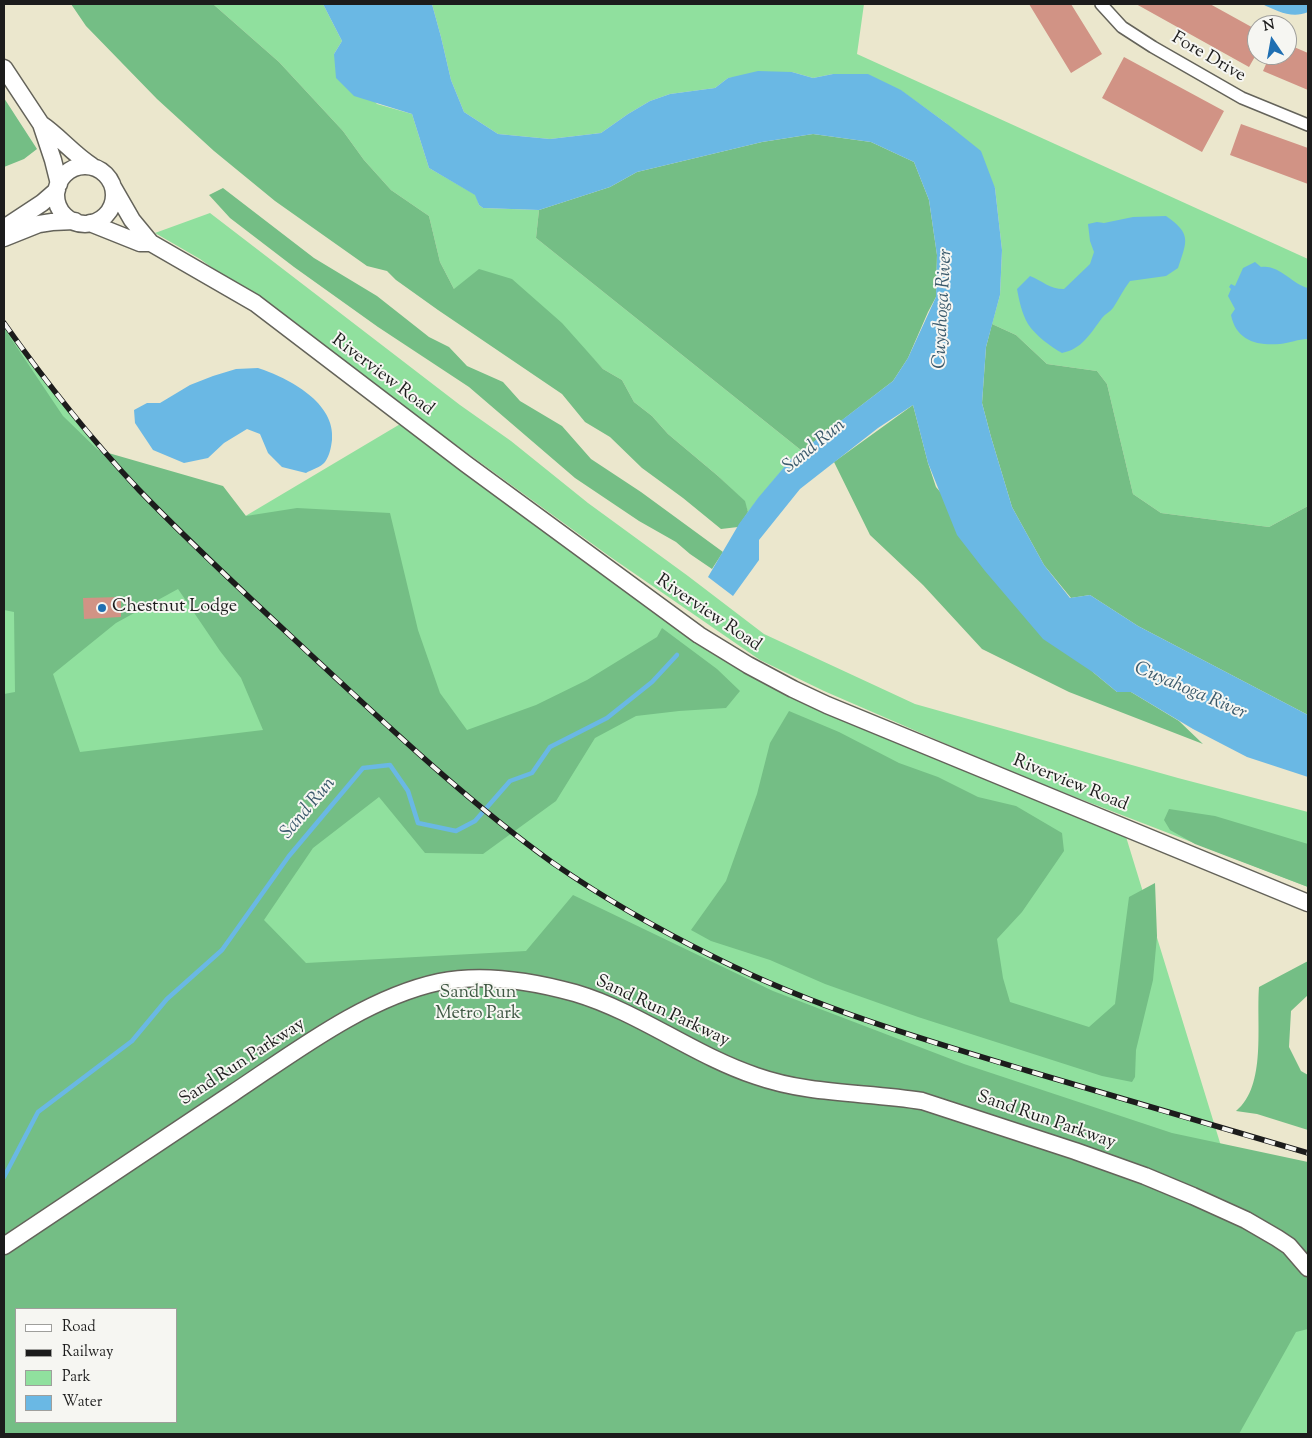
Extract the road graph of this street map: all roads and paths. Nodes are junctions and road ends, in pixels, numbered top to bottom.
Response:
1 (1101, 4) edge
2 (4, 68) edge
3 (41, 124) junction
4 (1308, 125) edge
5 (92, 166) junction
6 (58, 187) junction
7 (114, 187) junction
8 (82, 222) junction
9 (4, 228) edge
10 (4, 238) edge
11 (150, 243) junction
12 (1308, 903) edge
13 (4, 1246) edge
14 (1308, 1268) edge

1 - 4 street, Fore Drive
2 - 3 main road
3 - 5 main road
3 - 6 main road
5 - 6 main road
5 - 7 main road
6 - 8 main road
6 - 9 main road
7 - 8 main road
7 - 11 main road, Riverview Road
8 - 10 main road
8 - 11 main road, Riverview Road
11 - 12 main road, Riverview Road
13 - 14 main road, Sand Run Parkway

